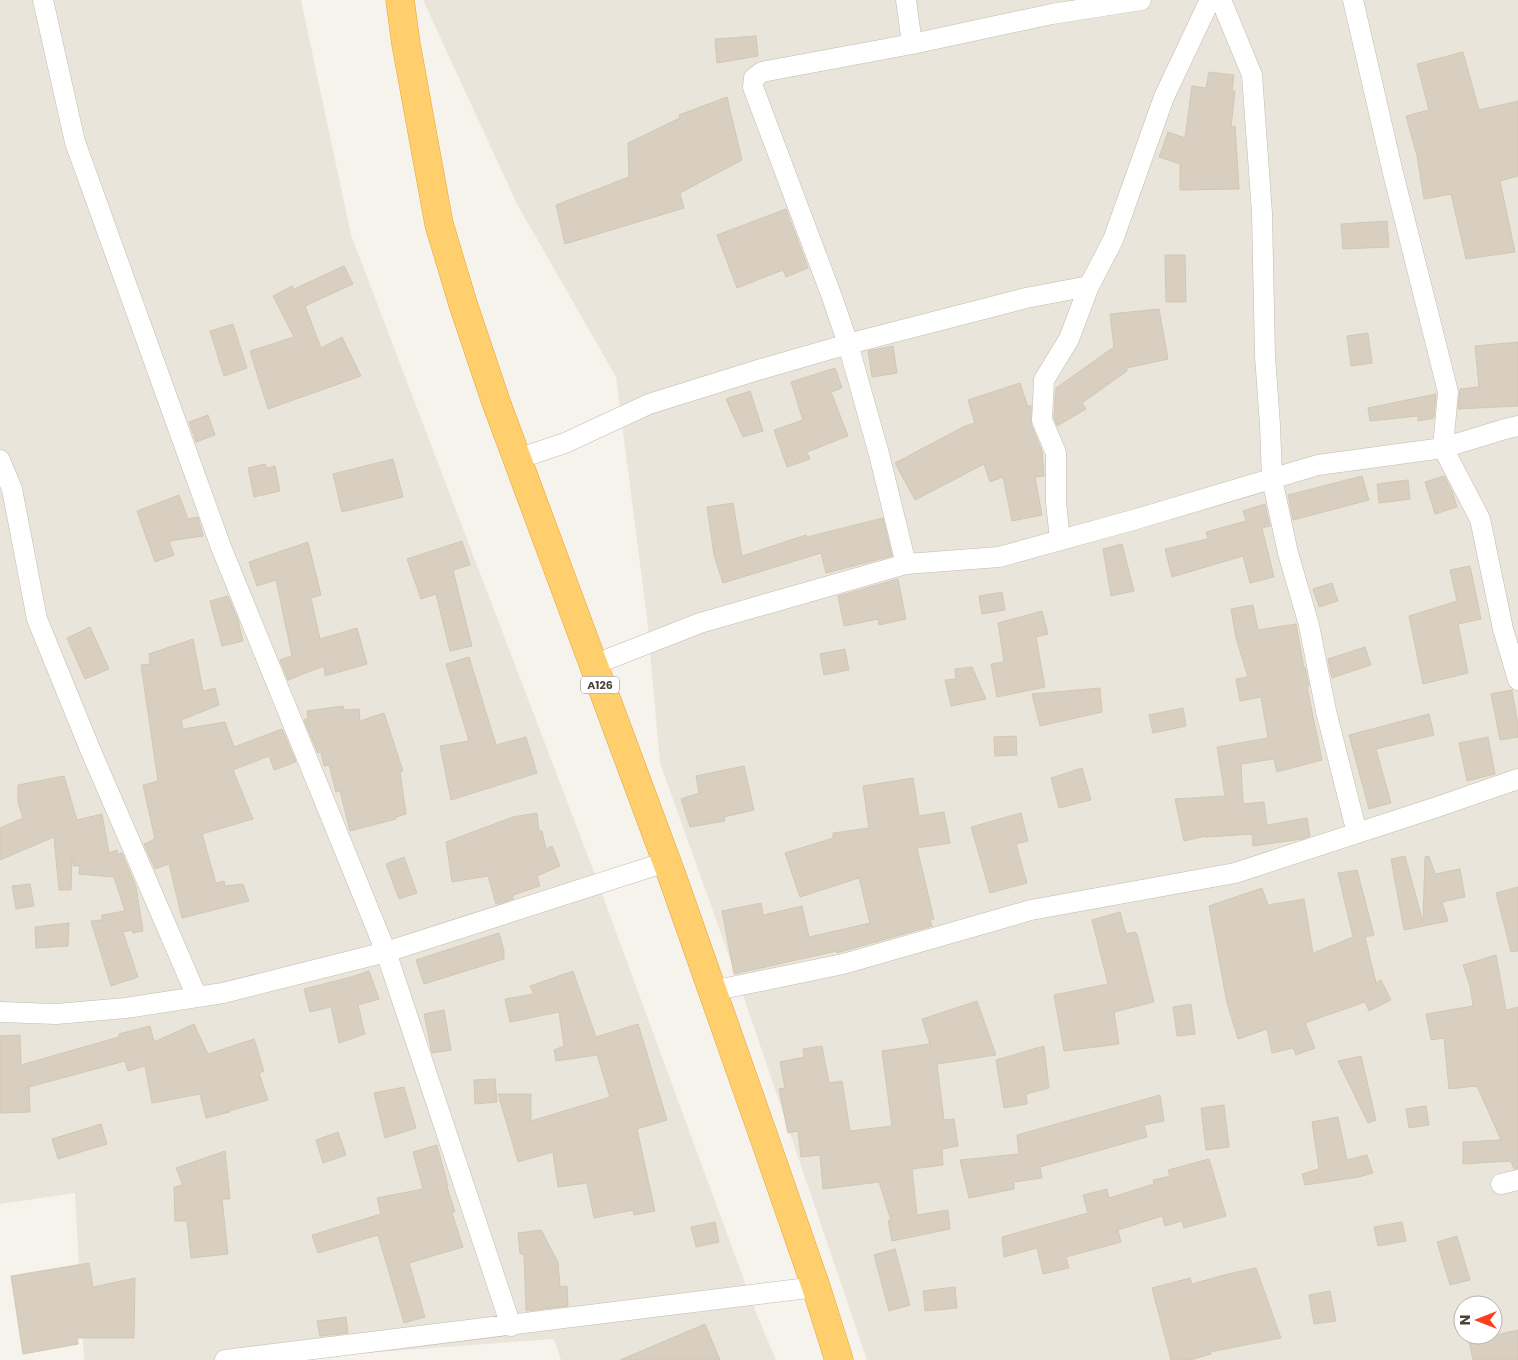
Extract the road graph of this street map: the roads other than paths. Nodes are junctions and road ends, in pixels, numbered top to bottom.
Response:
1 (43, 0) edge
2 (400, 0) edge
3 (906, 0) edge
4 (1141, 0) edge
5 (1210, 0) edge
6 (1221, 0) edge
7 (1353, 0) edge
8 (912, 44) junction
9 (1089, 286) junction
10 (848, 344) junction
11 (1518, 426) edge
12 (1443, 448) junction
13 (517, 459) junction
14 (0, 460) edge
15 (1272, 479) junction
16 (1060, 540) junction
17 (906, 564) junction
18 (593, 665) junction
19 (1518, 680) edge
20 (1518, 779) edge
21 (1357, 833) junction
22 (666, 862) junction
23 (386, 952) junction
24 (712, 991) junction
25 (197, 997) junction
26 (0, 1012) edge
27 (816, 1287) junction
28 (511, 1326) junction
29 (225, 1360) edge
30 (839, 1360) edge

1 - 23 street
2 - 13 highway, A126
3 - 8 street
4 - 8 street
5 - 9 street
6 - 15 street
7 - 12 street
8 - 10 street
9 - 10 street
9 - 16 street
10 - 13 street
10 - 17 street
11 - 12 street
12 - 15 street
12 - 19 street
13 - 18 highway, A126
14 - 25 street
15 - 16 street
15 - 21 street
16 - 17 street
17 - 18 street
18 - 22 highway, A126
20 - 21 street
21 - 24 street
22 - 23 street
22 - 24 highway, A126
23 - 25 street
23 - 28 street
24 - 27 highway, A126
25 - 26 street
27 - 28 street
27 - 30 highway, A126
28 - 29 street

